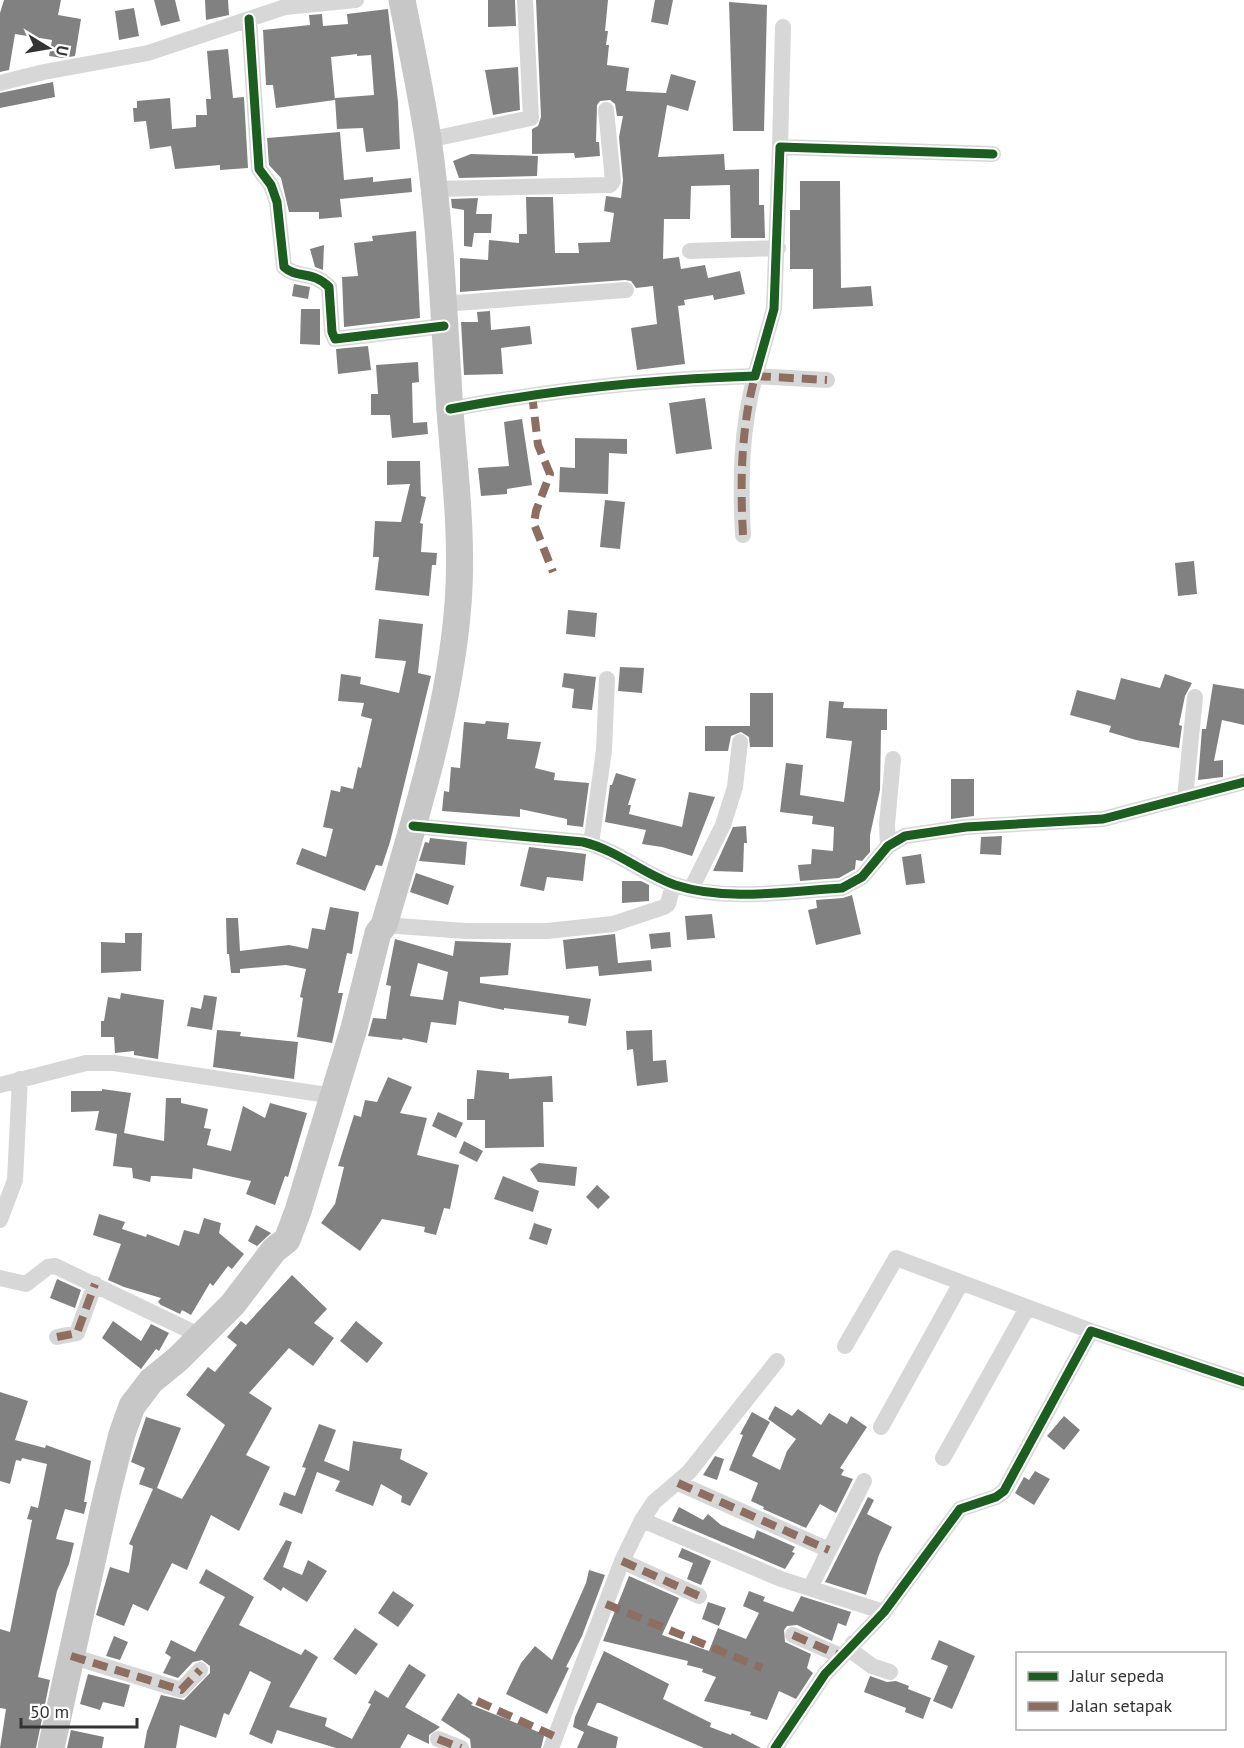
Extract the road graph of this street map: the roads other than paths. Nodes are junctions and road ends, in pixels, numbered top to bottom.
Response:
1 (356, 0) edge
2 (402, 0) edge
3 (525, 0) edge
4 (249, 19) junction
5 (783, 27) dead end
6 (0, 83) edge
7 (606, 110) dead end
8 (428, 140) junction
9 (780, 147) junction
10 (993, 154) dead end
11 (434, 189) junction
12 (778, 248) junction
13 (690, 251) dead end
14 (626, 290) dead end
15 (444, 315) junction
16 (755, 376) junction
17 (827, 380) dead end
18 (450, 409) junction
19 (743, 535) dead end
20 (607, 679) dead end
21 (1195, 697) dead end
22 (740, 742) dead end
23 (893, 759) dead end
24 (1244, 782) edge
25 (1185, 798) junction
26 (413, 826) junction
27 (591, 844) junction
28 (888, 846) junction
29 (673, 885) junction
30 (691, 889) junction
31 (384, 925) junction
32 (20, 1079) junction
33 (0, 1085) edge
34 (334, 1096) junction
35 (0, 1220) edge
36 (0, 1278) edge
37 (961, 1283) junction
38 (95, 1284) junction
39 (1027, 1308) junction
40 (1091, 1331) junction
41 (201, 1336) junction
42 (57, 1337) dead end
43 (844, 1346) dead end
44 (777, 1361) dead end
45 (1244, 1382) edge
46 (881, 1427) dead end
47 (943, 1458) dead end
48 (864, 1481) dead end
49 (678, 1483) junction
50 (642, 1520) junction
51 (829, 1550) junction
52 (622, 1561) junction
53 (810, 1588) junction
54 (699, 1596) dead end
55 (884, 1612) junction
56 (793, 1635) dead end
57 (853, 1643) junction
58 (71, 1656) junction
59 (841, 1656) junction
60 (200, 1670) dead end
61 (890, 1672) dead end
62 (438, 1739) dead end
63 (51, 1748) edge
64 (461, 1748) edge
65 (551, 1748) edge
66 (775, 1748) edge

1 - 4 street
2 - 8 highway
3 - 8 street
4 - 6 street
4 - 15 street
5 - 9 street
7 - 11 street
8 - 11 highway
9 - 10 street
9 - 12 street
11 - 15 highway
12 - 13 street
12 - 16 street
14 - 15 street
15 - 18 highway
16 - 17 street
16 - 18 street
16 - 19 street
18 - 26 highway
20 - 27 street
21 - 25 street
22 - 30 street
23 - 28 street
24 - 25 street
25 - 28 street
26 - 27 street
26 - 31 highway
27 - 29 street
28 - 30 street
29 - 30 street
29 - 31 street
31 - 34 highway
32 - 33 street
32 - 34 street
32 - 35 street
34 - 41 highway
36 - 38 street
37 - 39 street
37 - 43 street
37 - 46 street
38 - 41 street
38 - 42 street
39 - 40 street
39 - 47 street
40 - 45 street
40 - 55 street
41 - 58 highway
44 - 49 street
48 - 51 street
49 - 50 street
49 - 51 street
50 - 52 street
50 - 53 street
51 - 53 street
52 - 54 street
52 - 65 street
53 - 55 street
55 - 57 street
56 - 59 street
57 - 59 street
57 - 61 street
58 - 60 street
58 - 63 highway
59 - 66 street
62 - 64 street

